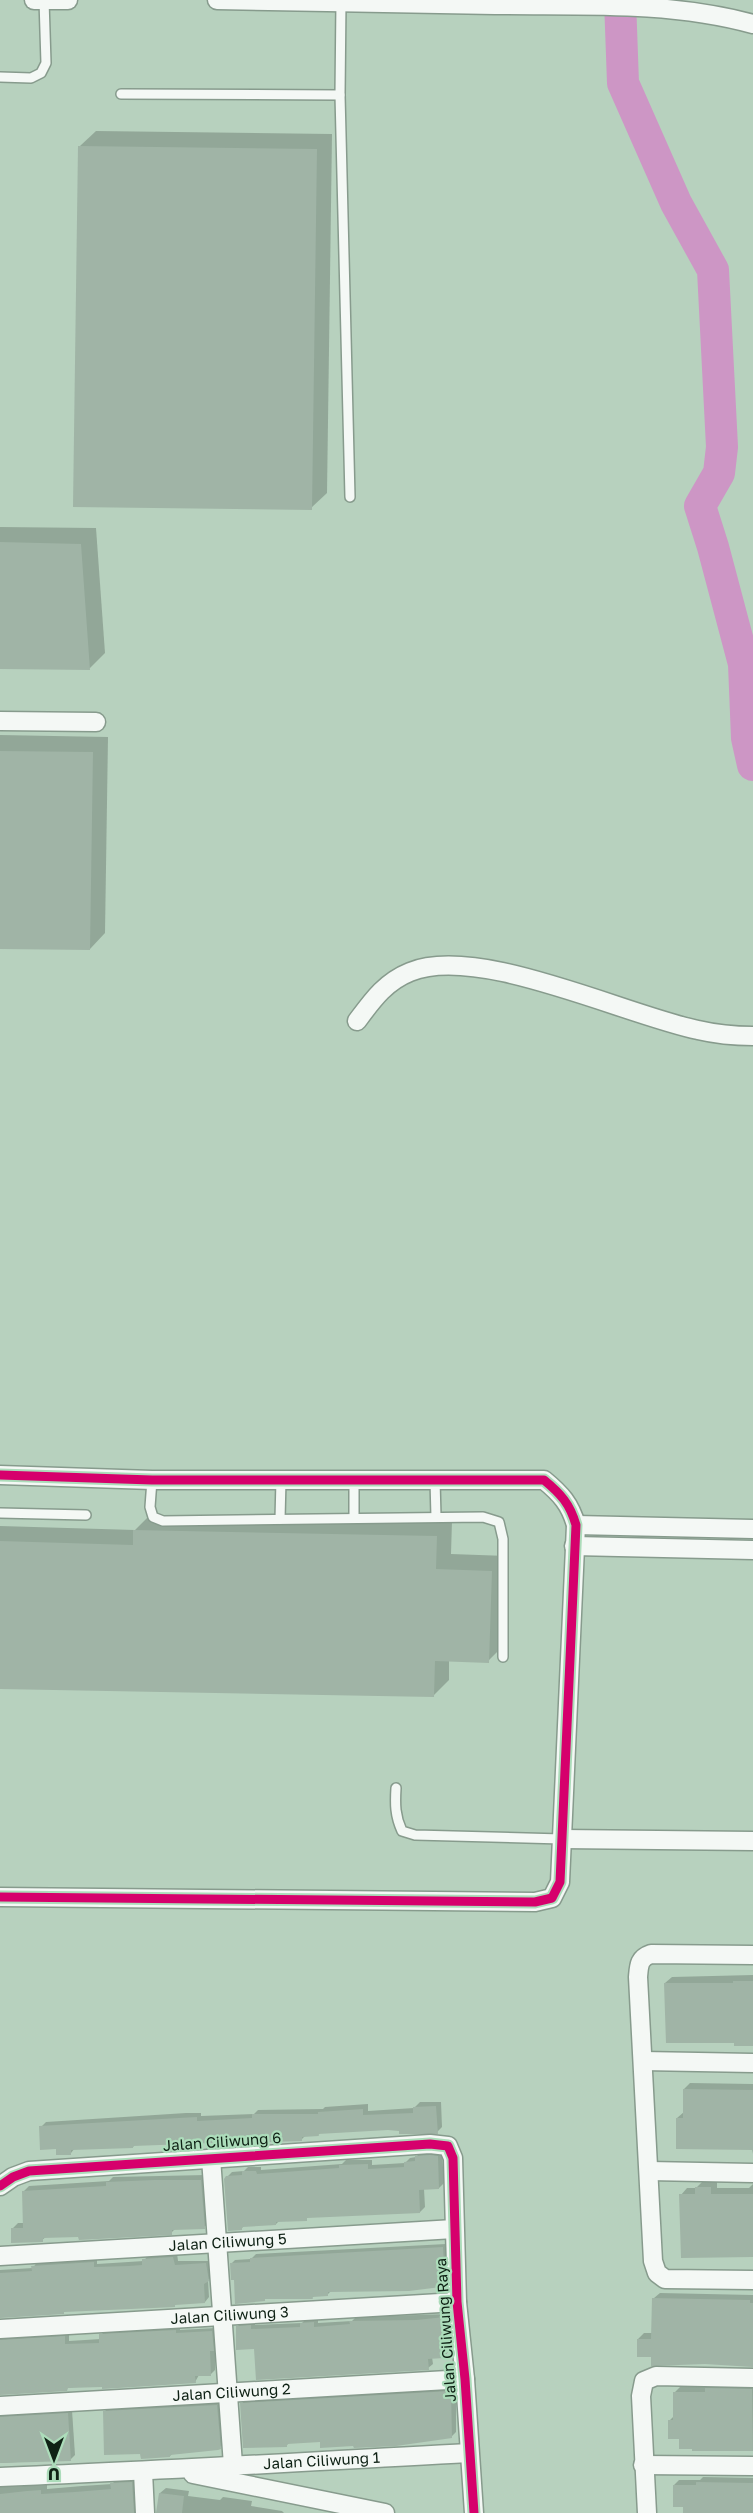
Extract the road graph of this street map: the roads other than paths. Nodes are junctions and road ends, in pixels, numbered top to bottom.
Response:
1 (34, 0) edge
2 (44, 0) edge
3 (68, 0) edge
4 (217, 0) edge
5 (341, 2) junction
6 (498, 3) edge
7 (728, 9) edge
8 (753, 24) edge
9 (0, 77) edge
10 (121, 94) dead end
11 (340, 95) junction
12 (350, 497) dead end
13 (0, 721) edge
14 (96, 722) dead end
15 (357, 1021) dead end
16 (753, 1036) edge
17 (0, 1475) edge
18 (152, 1480) junction
19 (281, 1480) junction
20 (354, 1480) junction
21 (435, 1480) junction
22 (0, 1513) edge
23 (86, 1515) dead end
24 (436, 1517) junction
25 (354, 1518) junction
26 (280, 1519) junction
27 (576, 1525) junction
28 (753, 1529) edge
29 (574, 1546) junction
30 (753, 1550) edge
31 (503, 1657) dead end
32 (396, 1788) dead end
33 (562, 1839) junction
34 (753, 1841) edge
35 (0, 1897) edge
36 (753, 1955) edge
37 (643, 2061) junction
38 (753, 2063) edge
39 (448, 2146) joint
40 (211, 2158) junction
41 (648, 2171) junction
42 (753, 2173) edge
43 (1, 2186) edge
44 (454, 2229) junction
45 (216, 2243) junction
46 (0, 2256) edge
47 (753, 2280) edge
48 (457, 2302) junction
49 (221, 2316) junction
50 (0, 2330) edge
51 (753, 2378) edge
52 (465, 2379) junction
53 (227, 2393) junction
54 (0, 2406) edge
55 (469, 2453) junction
56 (233, 2465) junction
57 (644, 2465) junction
58 (753, 2466) edge
59 (174, 2470) junction
60 (143, 2472) junction
61 (0, 2476) edge
62 (145, 2513) edge
63 (385, 2513) edge
64 (474, 2513) edge
65 (647, 2513) edge

1 - 2 street
2 - 3 street
2 - 9 lane
4 - 5 street
5 - 6 street
5 - 11 lane
6 - 7 street
7 - 8 street
10 - 11 lane
11 - 12 lane
13 - 14 street
15 - 16 street
17 - 18 street
18 - 19 street
18 - 26 lane
19 - 20 street
19 - 26 lane
20 - 21 street
20 - 25 lane
21 - 24 lane
21 - 27 street
22 - 23 lane
24 - 25 lane
24 - 31 lane
25 - 26 lane
27 - 28 street
27 - 29 street
29 - 30 street
29 - 33 street
32 - 33 lane
33 - 34 street
33 - 35 street
36 - 37 street
37 - 38 street
37 - 41 street
39 - 40 street, Jalan Ciliwung 6
39 - 44 street, Jalan Ciliwung Raya
40 - 43 street, Jalan Ciliwung 6
40 - 45 street
41 - 42 street
41 - 47 street
44 - 45 street, Jalan Ciliwung 5
44 - 48 street, Jalan Ciliwung Raya
45 - 46 street, Jalan Ciliwung 5
45 - 49 street
48 - 49 street, Jalan Ciliwung 3
48 - 52 street, Jalan Ciliwung Raya
49 - 50 street, Jalan Ciliwung 3
49 - 53 street
51 - 57 street
52 - 53 street, Jalan Ciliwung 2
52 - 55 street, Jalan Ciliwung Raya
53 - 54 street, Jalan Ciliwung 2
53 - 56 street
55 - 56 street, Jalan Ciliwung 1
55 - 64 street, Jalan Ciliwung Raya
56 - 59 street, Jalan Ciliwung 1
57 - 58 street
57 - 65 street
59 - 60 street, Jalan Ciliwung 1
59 - 63 street, Jalan Ciliwung 1
60 - 61 street, Jalan Ciliwung 1
60 - 62 street

